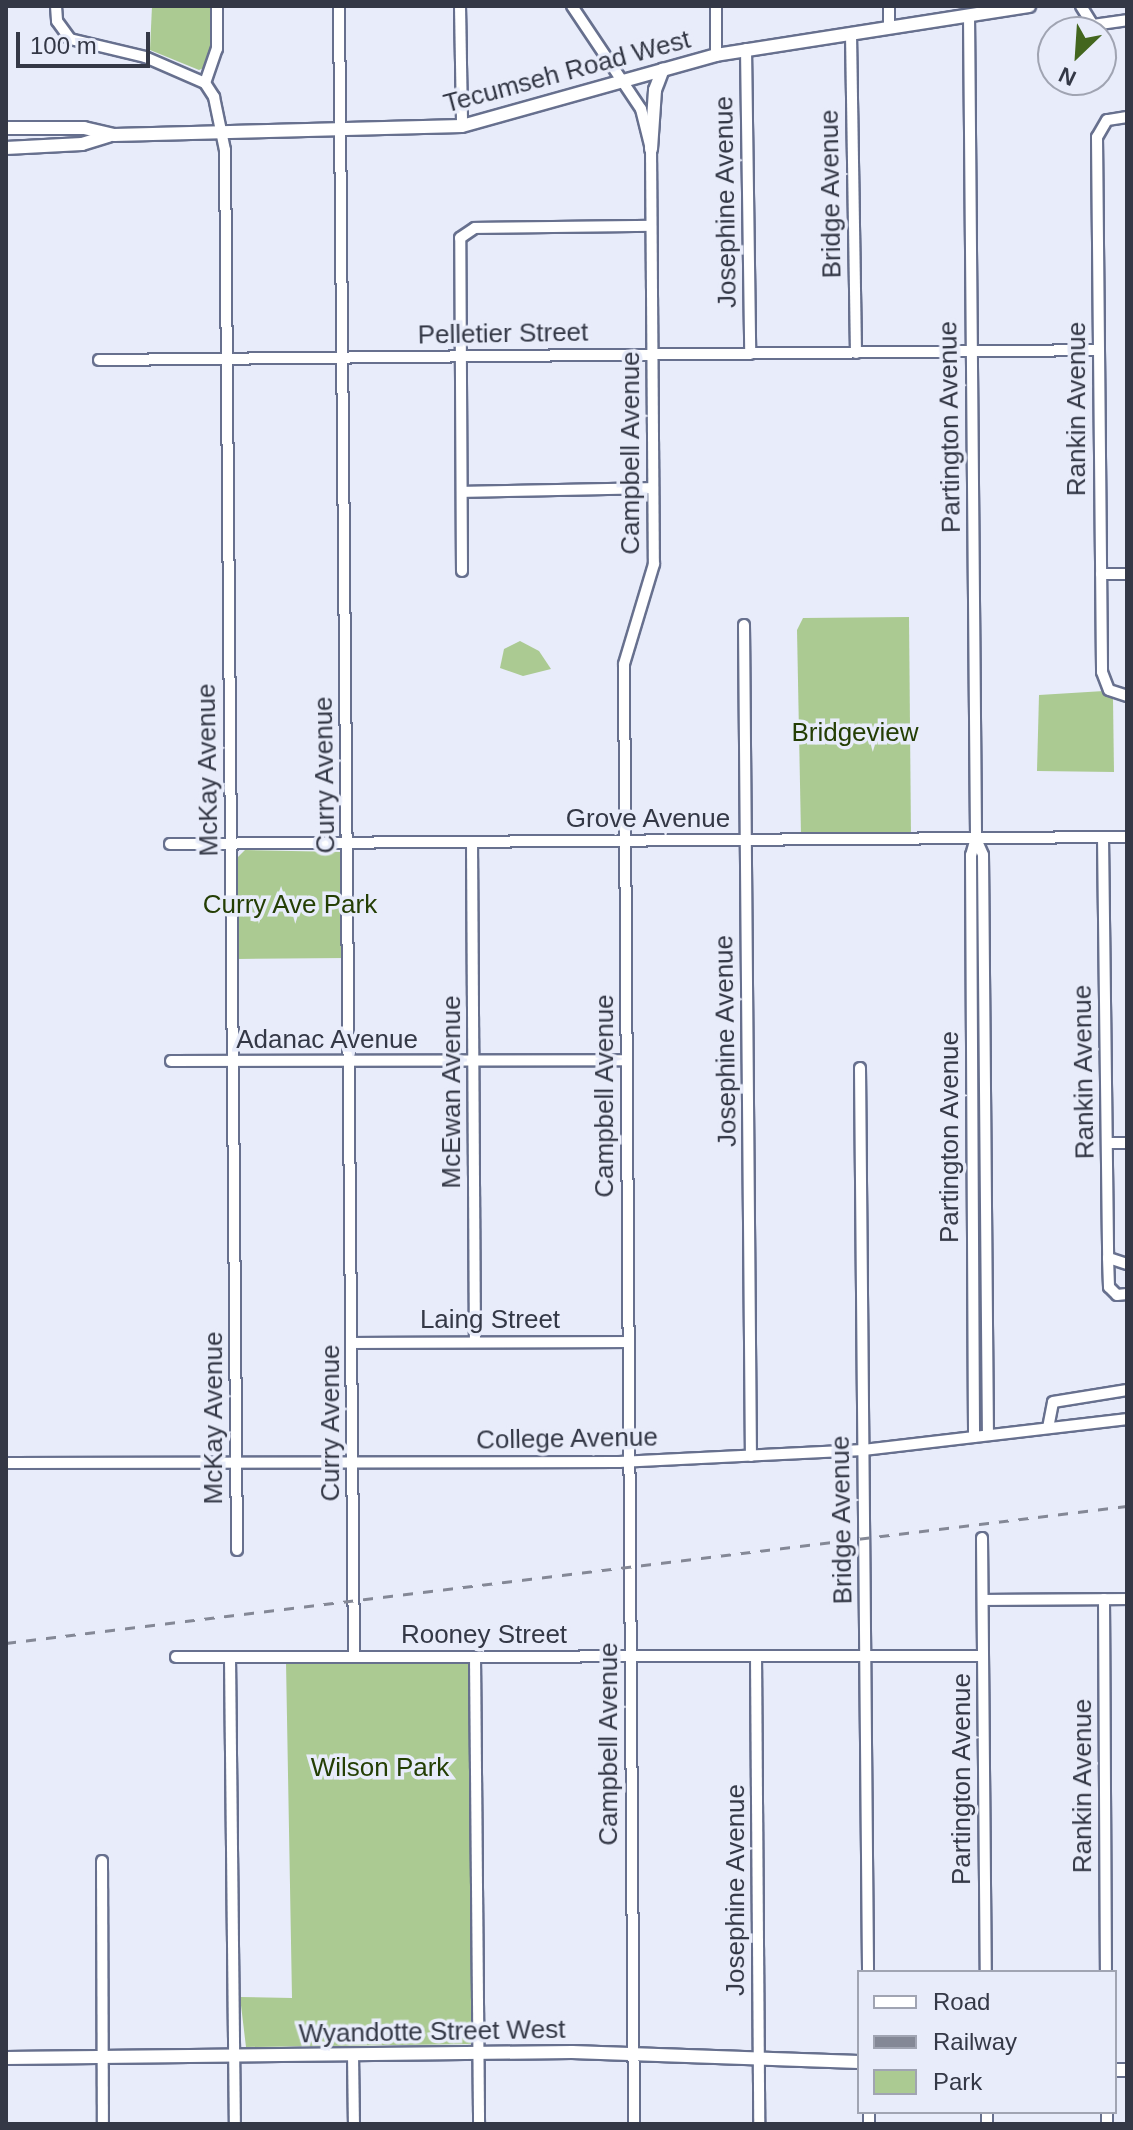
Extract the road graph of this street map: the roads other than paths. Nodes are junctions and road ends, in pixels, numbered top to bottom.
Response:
1 (56, 6) edge
2 (217, 6) edge
3 (339, 6) edge
4 (460, 6) edge
5 (572, 6) edge
6 (716, 6) edge
7 (889, 6) edge
8 (1029, 6) edge
9 (1081, 6) edge
10 (969, 15) junction
11 (1127, 20) edge
12 (889, 27) junction
13 (851, 34) junction
14 (746, 49) junction
15 (716, 55) junction
16 (663, 69) junction
17 (621, 81) junction
18 (205, 83) junction
19 (1127, 117) edge
20 (462, 126) junction
21 (6, 128) edge
22 (340, 132) junction
23 (220, 133) junction
24 (114, 135) junction
25 (6, 148) edge
26 (651, 149) junction
27 (651, 226) junction
28 (1099, 350) junction
29 (972, 352) junction
30 (856, 353) junction
31 (750, 354) junction
32 (652, 355) junction
33 (460, 357) junction
34 (342, 358) junction
35 (226, 359) junction
36 (99, 360) dead end
37 (653, 488) junction
38 (462, 492) junction
39 (462, 571) dead end
40 (1101, 574) junction
41 (1127, 574) edge
42 (744, 625) dead end
43 (1127, 696) edge
44 (1103, 837) junction
45 (1127, 837) edge
46 (976, 838) junction
47 (746, 840) junction
48 (625, 841) junction
49 (472, 842) junction
50 (347, 843) junction
51 (170, 844) dead end
52 (231, 844) junction
53 (627, 1060) junction
54 (171, 1061) dead end
55 (474, 1061) junction
56 (233, 1062) junction
57 (349, 1062) junction
58 (860, 1068) dead end
59 (1107, 1143) junction
60 (1127, 1143) edge
61 (1108, 1258) junction
62 (1127, 1264) edge
63 (1127, 1294) edge
64 (475, 1342) junction
65 (629, 1342) junction
66 (352, 1343) junction
67 (1127, 1390) edge
68 (1127, 1419) edge
69 (1048, 1428) junction
70 (988, 1435) junction
71 (974, 1437) junction
72 (864, 1450) junction
73 (751, 1456) junction
74 (630, 1461) junction
75 (353, 1462) junction
76 (6, 1463) edge
77 (236, 1463) junction
78 (982, 1538) dead end
79 (237, 1550) dead end
80 (1104, 1599) junction
81 (1127, 1599) edge
82 (983, 1600) junction
83 (631, 1656) junction
84 (756, 1656) junction
85 (865, 1656) junction
86 (983, 1656) junction
87 (176, 1657) dead end
88 (230, 1657) junction
89 (354, 1657) junction
90 (475, 1657) junction
91 (102, 1861) dead end
92 (868, 1970) edge
93 (986, 1970) edge
94 (1106, 1970) edge
95 (479, 2053) junction
96 (633, 2054) junction
97 (353, 2055) junction
98 (235, 2056) junction
99 (102, 2057) junction
100 (6, 2058) edge
101 (759, 2058) junction
102 (857, 2062) edge
103 (103, 2124) edge
104 (235, 2124) edge
105 (354, 2124) edge
106 (479, 2124) edge
107 (634, 2124) edge
108 (759, 2124) edge

1 - 18 street
2 - 18 street
3 - 22 street, Curry Avenue
4 - 20 street
5 - 17 street, Campbell Avenue
6 - 15 street
7 - 12 street
8 - 10 main road, Tecumseh Road West
9 - 11 street
10 - 12 main road, Tecumseh Road West
10 - 29 street, Partington Avenue
12 - 13 main road, Tecumseh Road West
13 - 14 main road, Tecumseh Road West
13 - 30 street, Bridge Avenue
14 - 15 main road, Tecumseh Road West
14 - 31 street, Josephine Avenue
15 - 16 main road, Tecumseh Road West
16 - 17 main road, Tecumseh Road West
16 - 26 main road
17 - 20 main road, Tecumseh Road West
17 - 26 street, Campbell Avenue
18 - 23 street, McKay Avenue
19 - 28 street, Rankin Avenue
20 - 22 main road, Tecumseh Road West
21 - 24 main road, Tecumseh Road West
22 - 23 main road, Tecumseh Road West
22 - 34 street, Curry Avenue
23 - 24 main road, Tecumseh Road West
23 - 35 street, McKay Avenue
24 - 25 main road, Tecumseh Road West
26 - 27 street, Campbell Avenue
27 - 32 street, Campbell Avenue
27 - 33 street
28 - 29 street, Pelletier Street
28 - 40 street, Rankin Avenue
29 - 30 street, Pelletier Street
29 - 46 street, Partington Avenue
30 - 31 street, Pelletier Street
31 - 32 street, Pelletier Street
32 - 33 street, Pelletier Street
32 - 37 street, Campbell Avenue
33 - 34 street, Pelletier Street
33 - 38 street
34 - 35 street, Pelletier Street
34 - 50 street, Curry Avenue
35 - 36 street, Pelletier Street
35 - 52 street, McKay Avenue
37 - 38 street
37 - 48 street, Campbell Avenue
38 - 39 street
40 - 41 street
40 - 43 street, Rankin Avenue
42 - 47 street, Josephine Avenue
44 - 45 street, Grove Avenue
44 - 46 street, Grove Avenue
44 - 59 street, Rankin Avenue
46 - 47 street, Grove Avenue
46 - 70 street, Partington Avenue
46 - 71 street, Partington Avenue
47 - 48 street, Grove Avenue
47 - 73 street, Josephine Avenue
48 - 49 street, Grove Avenue
48 - 53 street, Campbell Avenue
49 - 50 street, Grove Avenue
49 - 55 street, McEwan Avenue
50 - 52 street, Grove Avenue
50 - 57 street, Curry Avenue
51 - 52 street, Grove Avenue
52 - 56 street, McKay Avenue
53 - 55 street, Adanac Avenue
53 - 65 street, Campbell Avenue
54 - 56 street, Adanac Avenue
55 - 57 street, Adanac Avenue
55 - 64 street, McEwan Avenue
56 - 57 street, Adanac Avenue
56 - 77 street, McKay Avenue
57 - 66 street, Curry Avenue
58 - 72 street, Bridge Avenue
59 - 60 street
59 - 61 street, Rankin Avenue
61 - 62 street
61 - 63 street, Rankin Avenue
64 - 65 street, Laing Street
64 - 66 street, Laing Street
65 - 74 street, Campbell Avenue
66 - 75 street, Curry Avenue
67 - 69 street
68 - 69 street, College Avenue
69 - 70 street, College Avenue
70 - 71 street, College Avenue
71 - 72 street, College Avenue
72 - 73 street, College Avenue
72 - 85 street, Bridge Avenue
73 - 74 street, College Avenue
74 - 75 street, College Avenue
74 - 83 street, Campbell Avenue
75 - 77 street, College Avenue
75 - 89 street, Curry Avenue
76 - 77 street, College Avenue
77 - 79 street, McKay Avenue
78 - 82 street, Partington Avenue
80 - 81 street
80 - 82 street
80 - 94 street, Rankin Avenue
82 - 86 street, Partington Avenue
83 - 84 street, Rooney Street
83 - 90 street, Rooney Street
83 - 96 street, Campbell Avenue
84 - 85 street, Rooney Street
84 - 101 street, Josephine Avenue
85 - 86 street, Rooney Street
85 - 92 street, Bridge Avenue
86 - 93 street, Partington Avenue
87 - 88 street, Rooney Street
88 - 89 street, Rooney Street
88 - 98 street
89 - 90 street, Rooney Street
90 - 95 street
91 - 99 street
95 - 96 main road, Wyandotte Street West
95 - 97 main road, Wyandotte Street West
95 - 106 street
96 - 101 main road, Wyandotte Street West
96 - 107 street, Campbell Avenue
97 - 98 main road, Wyandotte Street West
97 - 105 street
98 - 99 main road, Wyandotte Street West
98 - 104 street
99 - 100 main road, Wyandotte Street West
99 - 103 street
101 - 102 main road, Wyandotte Street West
101 - 108 street, Josephine Avenue

